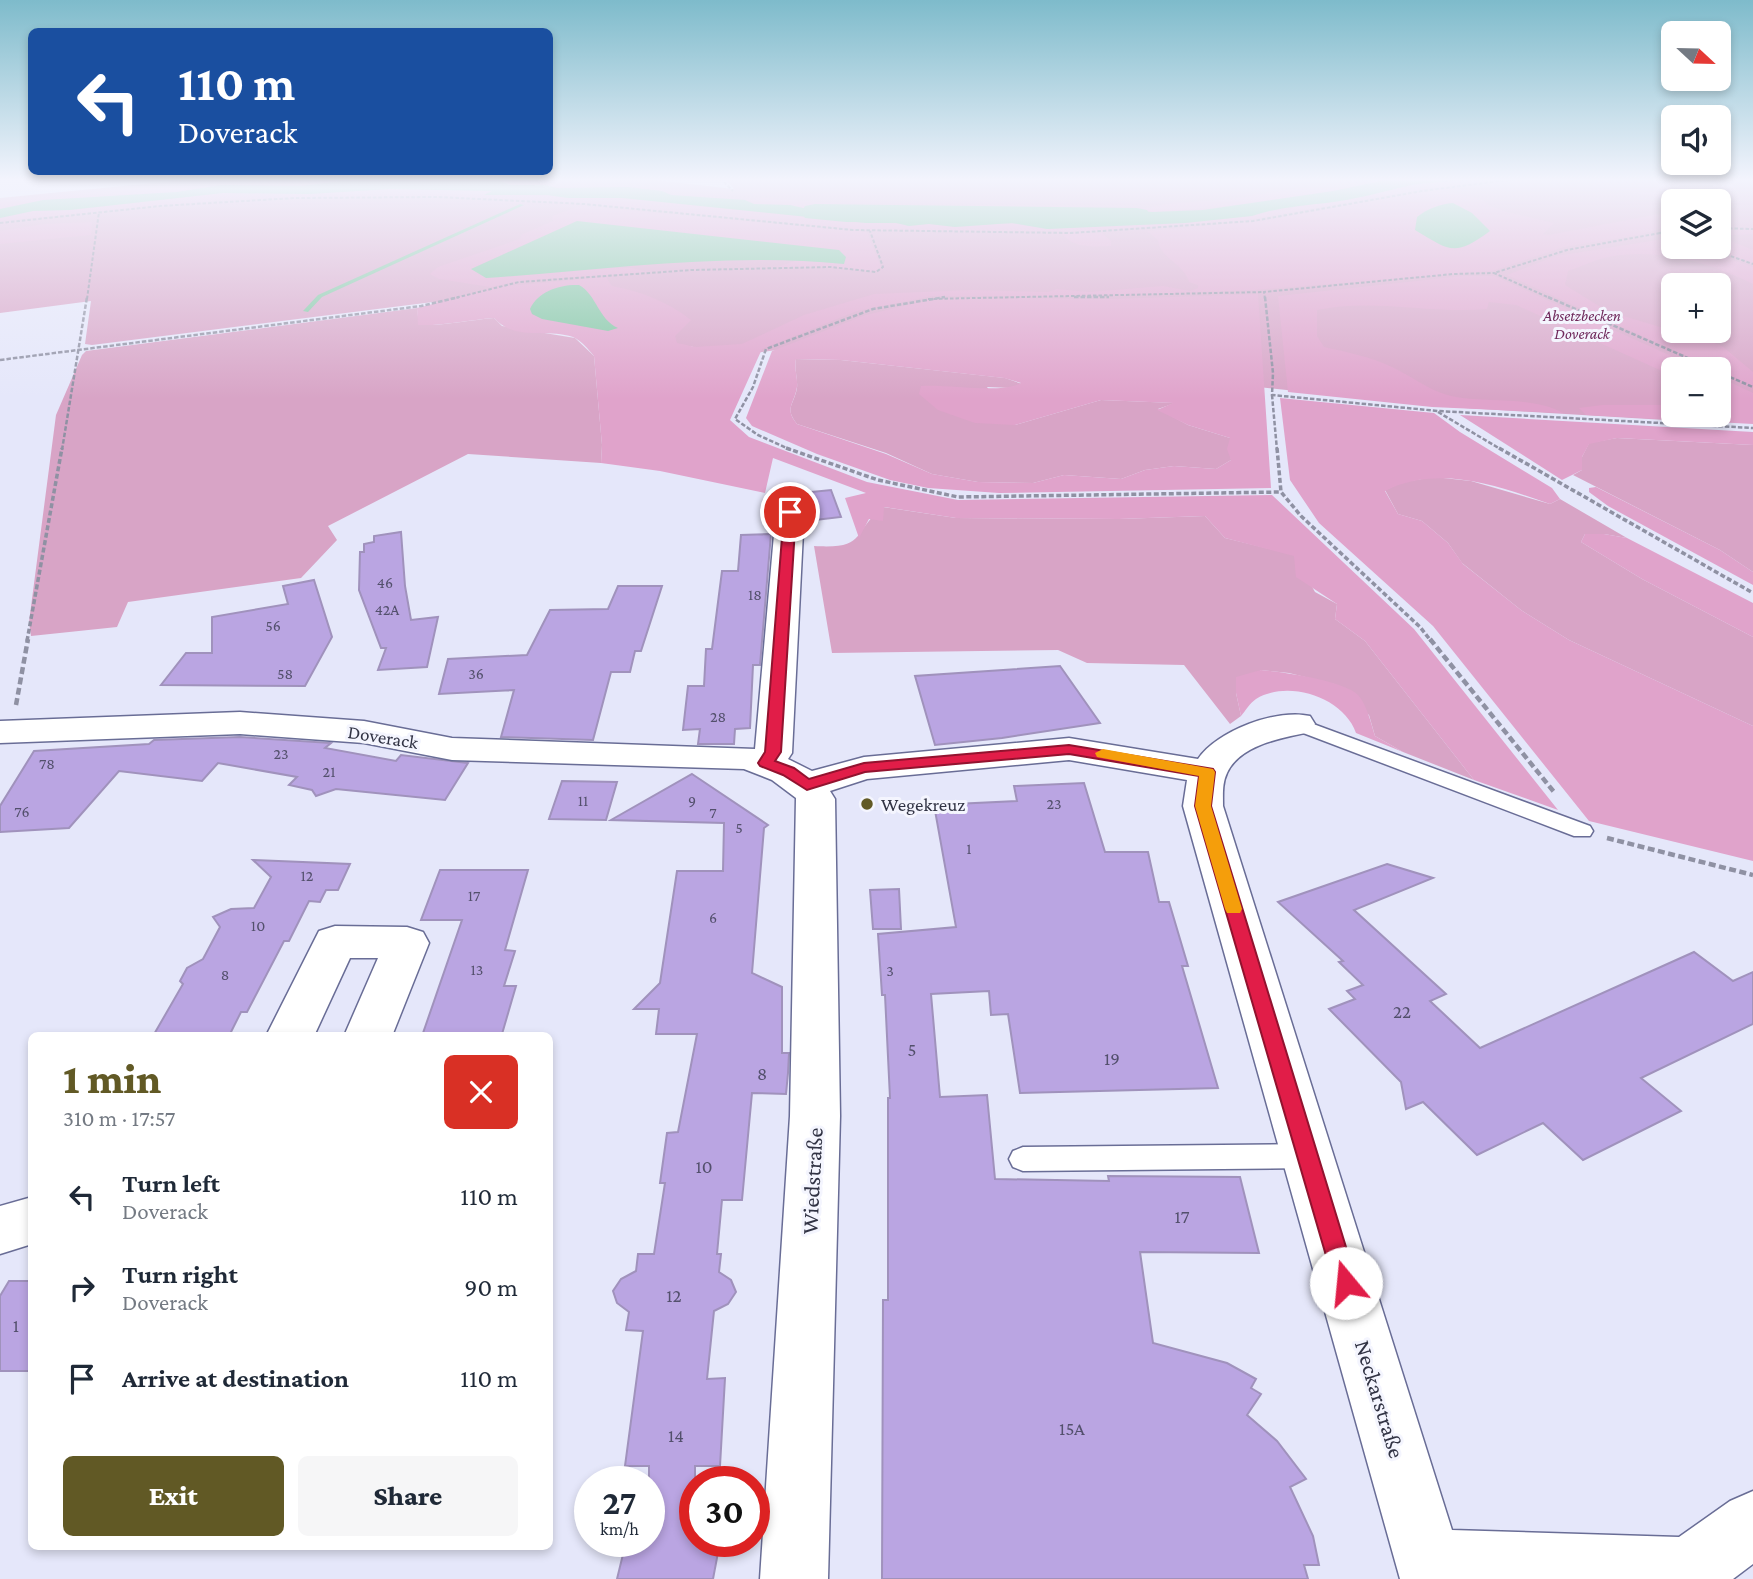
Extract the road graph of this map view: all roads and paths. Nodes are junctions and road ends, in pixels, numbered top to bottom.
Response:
1 (93, 252) edge
2 (877, 252) edge
3 (1562, 252) edge
4 (1731, 256) edge
5 (1753, 264) edge
6 (1494, 273) junction
7 (1264, 292) junction
8 (80, 349) junction
9 (1686, 357) edge
10 (0, 360) edge
11 (1731, 378) edge
12 (1753, 387) edge
13 (1272, 396) junction
14 (1438, 411) junction
15 (1753, 428) edge
16 (1282, 492) junction
17 (790, 512) dead end
18 (1753, 593) edge
19 (1297, 724) joint
20 (6, 731) edge
21 (1208, 772) junction
22 (786, 774) junction
23 (1558, 797) dead end
24 (1583, 831) joint
25 (1753, 876) edge
26 (292, 1032) edge
27 (370, 1032) edge
28 (1308, 1156) junction
29 (1023, 1159) dead end
30 (28, 1221) edge
31 (0, 1230) edge
32 (1753, 1524) edge
33 (1431, 1571) edge
34 (794, 1579) edge

1 - 8 path
2 - 8 path
3 - 6 path
4 - 5 path
6 - 7 path
6 - 9 path
7 - 13 path
7 - 16 path
8 - 10 path
8 - 20 path
11 - 12 path
13 - 14 path
13 - 16 path
14 - 15 path
14 - 18 path
16 - 23 path
17 - 22 street
19 - 21 street
19 - 24 lane
20 - 22 street, Doverack
21 - 22 street, Doverack
21 - 28 street, Neckarstraße
22 - 34 street, Wiedstraße
24 - 25 path
26 - 27 street
28 - 29 lane
28 - 33 street, Neckarstraße
30 - 31 street
32 - 33 street, Neckarstraße

